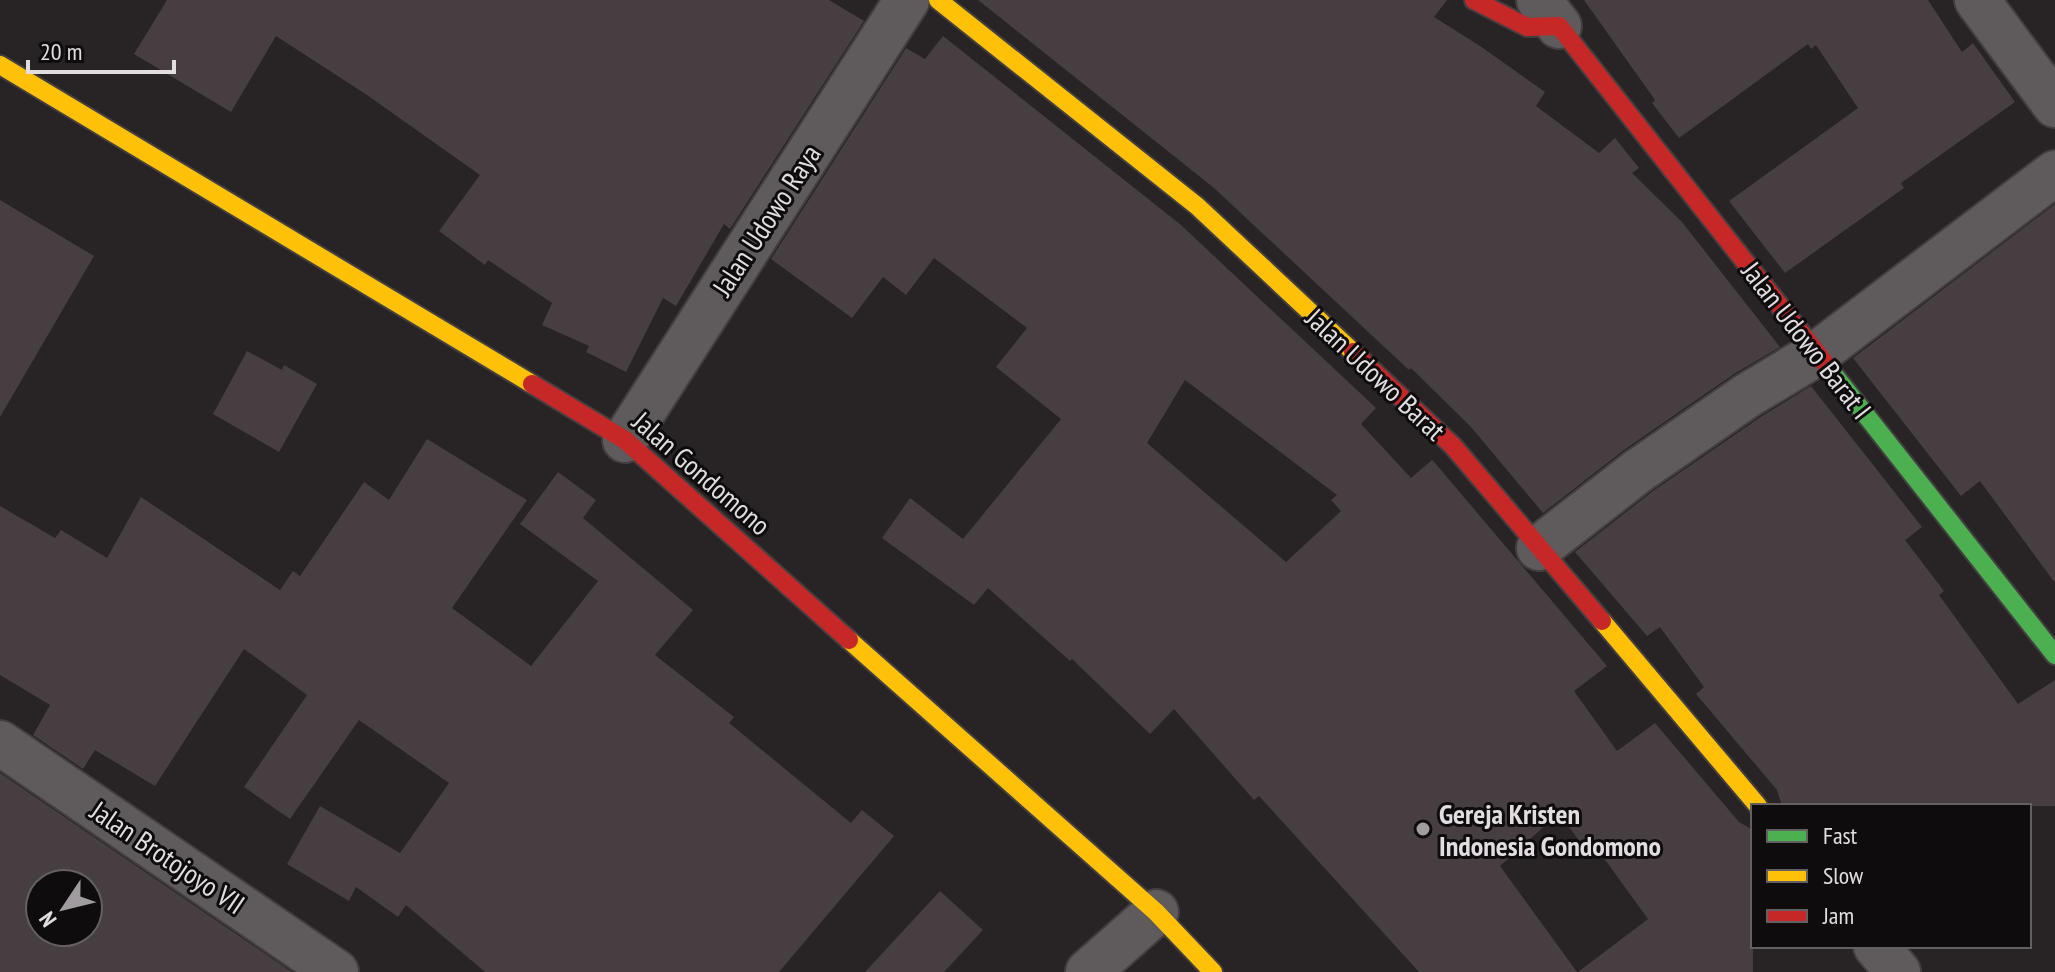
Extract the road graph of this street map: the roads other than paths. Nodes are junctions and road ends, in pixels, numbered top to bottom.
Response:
1 (907, 0) edge
2 (938, 0) edge
3 (1474, 0) edge
4 (1977, 0) edge
5 (1549, 13) edge
6 (0, 65) edge
7 (2055, 105) edge
8 (2055, 173) edge
9 (1818, 353) junction
10 (625, 440) junction
11 (1539, 548) junction
12 (2055, 655) edge
13 (0, 743) edge
14 (1756, 804) edge
15 (1156, 912) junction
16 (1878, 948) edge
17 (336, 972) edge
18 (1088, 972) edge
19 (1213, 972) edge
20 (1898, 972) edge

1 - 10 street, Jalan Udowo Raya
2 - 11 street, Jalan Udowo Barat
3 - 5 street, Jalan Udowo Barat I
4 - 7 street
5 - 9 street, Jalan Udowo Barat I
6 - 10 street, Jalan Gondomono
8 - 9 street
9 - 11 street
9 - 12 street, Jalan Udowo Barat I
10 - 15 street, Jalan Gondomono
11 - 14 street, Jalan Udowo Barat
13 - 17 street, Jalan Brotojoyo VII
15 - 18 street
15 - 19 street, Jalan Gondomono
16 - 20 street

